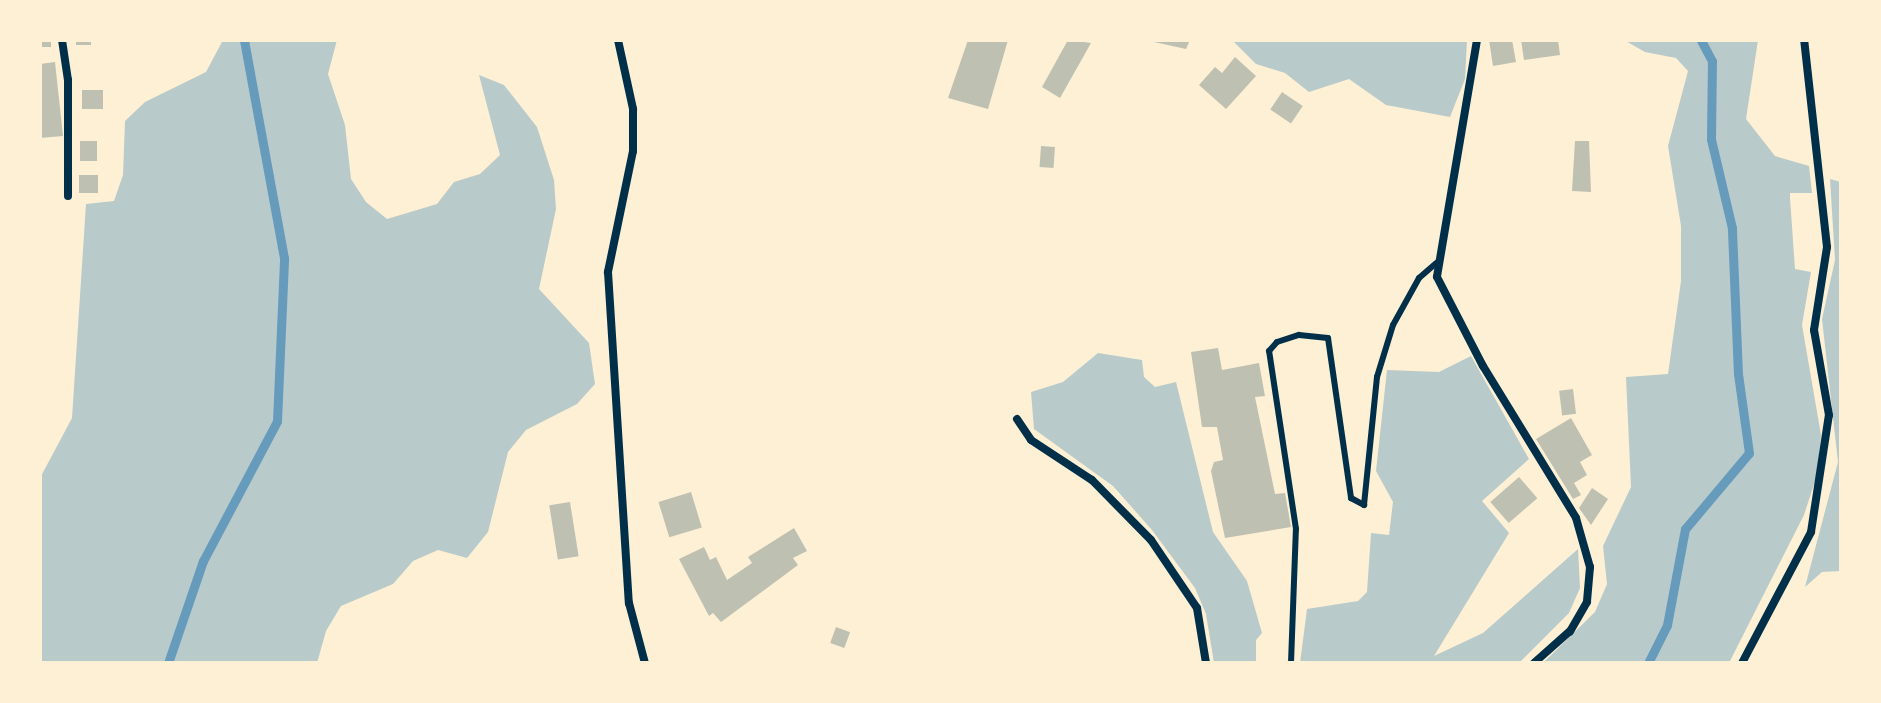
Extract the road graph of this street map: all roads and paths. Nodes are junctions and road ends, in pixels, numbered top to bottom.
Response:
1 (62, 40) edge
2 (618, 40) edge
3 (1477, 40) edge
4 (1804, 40) edge
5 (68, 196) dead end
6 (1436, 263) junction
7 (1017, 419) dead end
8 (645, 663) edge
9 (1206, 663) edge
10 (1291, 663) edge
11 (1534, 663) edge
12 (1742, 663) edge

1 - 5 street
2 - 8 street
3 - 6 street
4 - 12 street
6 - 10 lane
6 - 11 street
7 - 9 street

